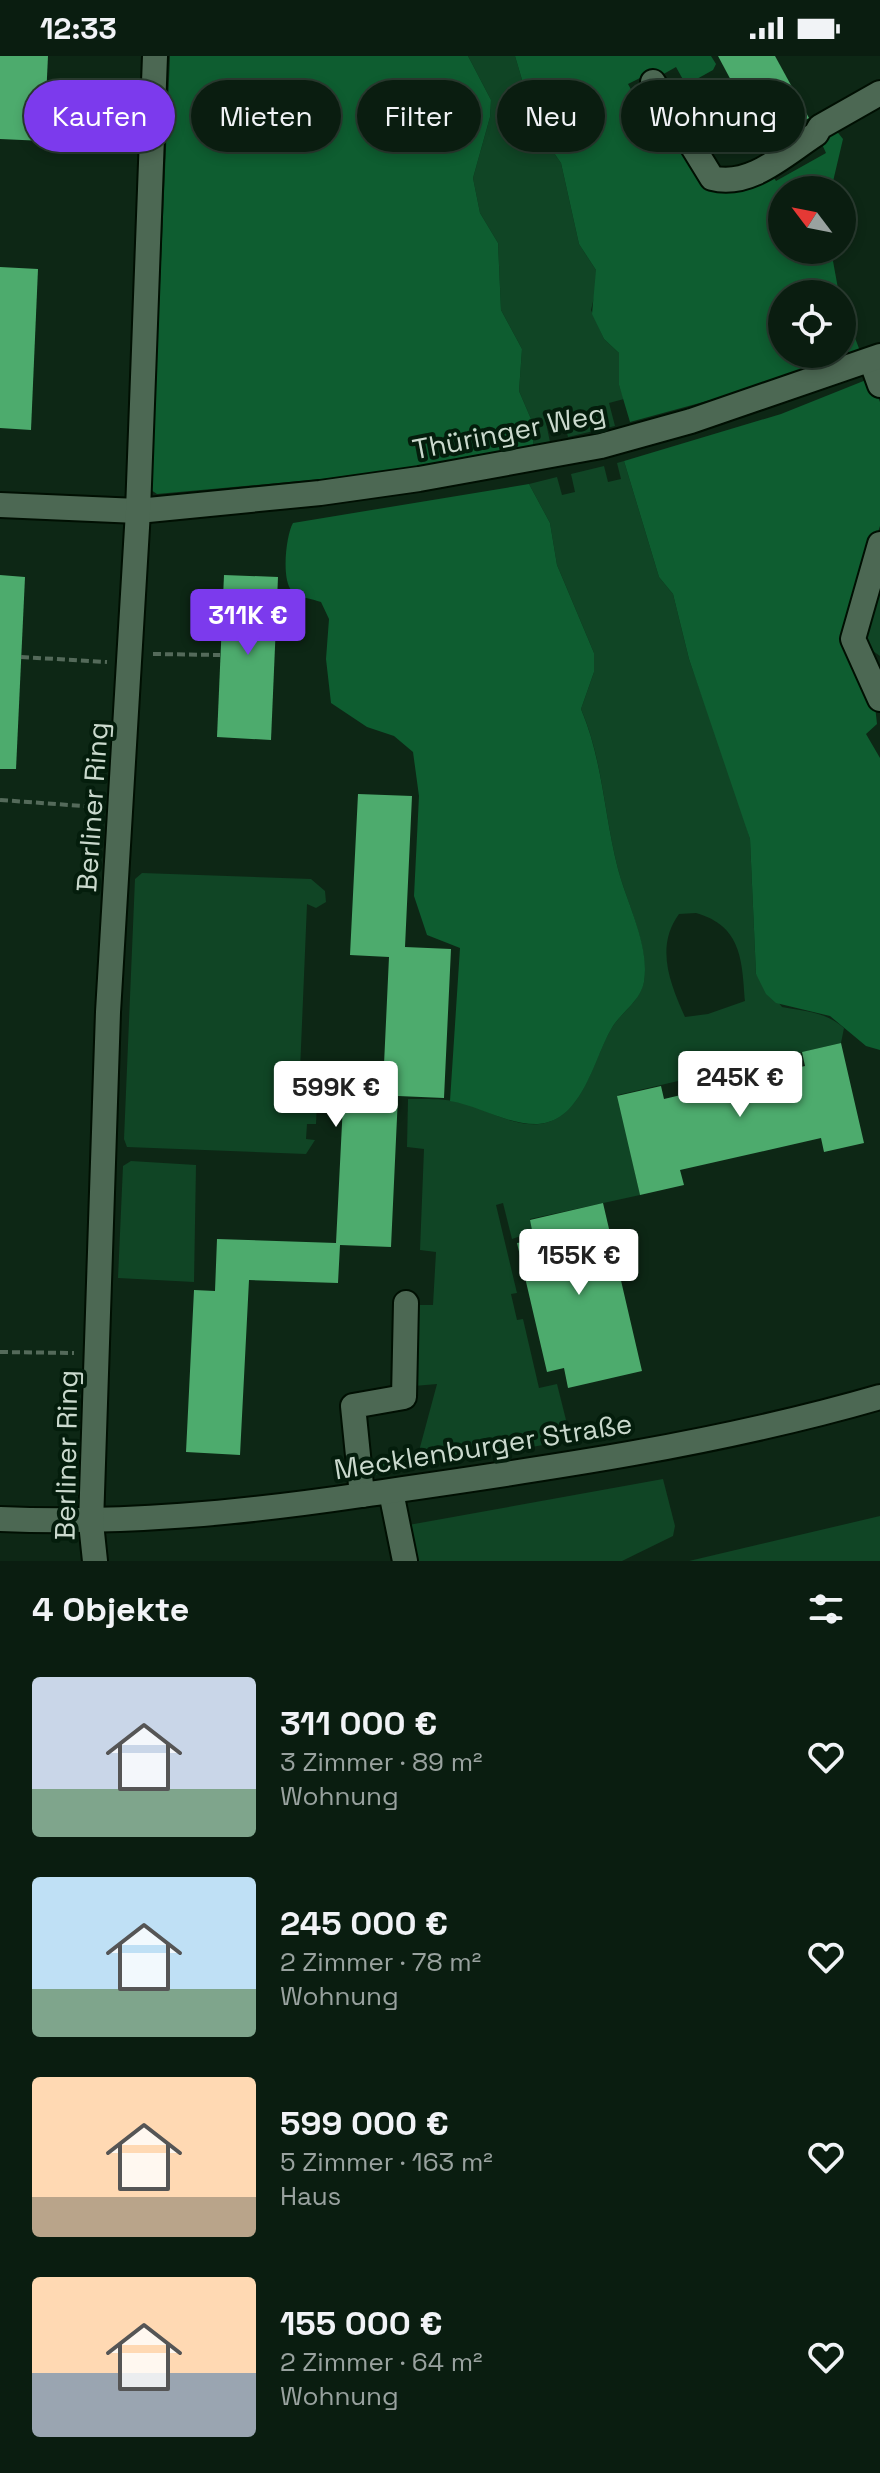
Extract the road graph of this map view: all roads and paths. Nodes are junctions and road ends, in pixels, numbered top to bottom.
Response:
1 (155, 56) edge
2 (880, 93) edge
3 (805, 141) edge
4 (696, 152) edge
5 (788, 152) edge
6 (875, 358) edge
7 (880, 385) edge
8 (0, 505) edge
9 (138, 511) junction
10 (880, 544) edge
11 (220, 655) dead end
12 (21, 657) dead end
13 (130, 658) junction
14 (878, 687) edge
15 (0, 800) edge
16 (122, 808) junction
17 (406, 1303) dead end
18 (0, 1352) edge
19 (98, 1353) junction
20 (880, 1397) edge
21 (391, 1492) junction
22 (362, 1495) junction
23 (0, 1519) edge
24 (91, 1523) junction
25 (95, 1561) edge
26 (405, 1561) edge

1 - 9 lane, Berliner Ring
2 - 3 lane
4 - 5 lane
6 - 7 lane
6 - 9 lane, Thüringer Weg
8 - 9 lane, Thüringer Weg
9 - 13 lane, Berliner Ring
10 - 14 lane
11 - 13 path
12 - 13 path
13 - 16 lane, Berliner Ring
15 - 16 path
16 - 19 lane, Berliner Ring
17 - 22 lane
18 - 19 path
19 - 24 lane, Berliner Ring
20 - 21 lane, Mecklenburger Straße
21 - 22 lane, Mecklenburger Straße
21 - 26 lane
22 - 24 lane, Mecklenburger Straße
23 - 24 lane, Mecklenburger Straße
24 - 25 lane, Berliner Ring

